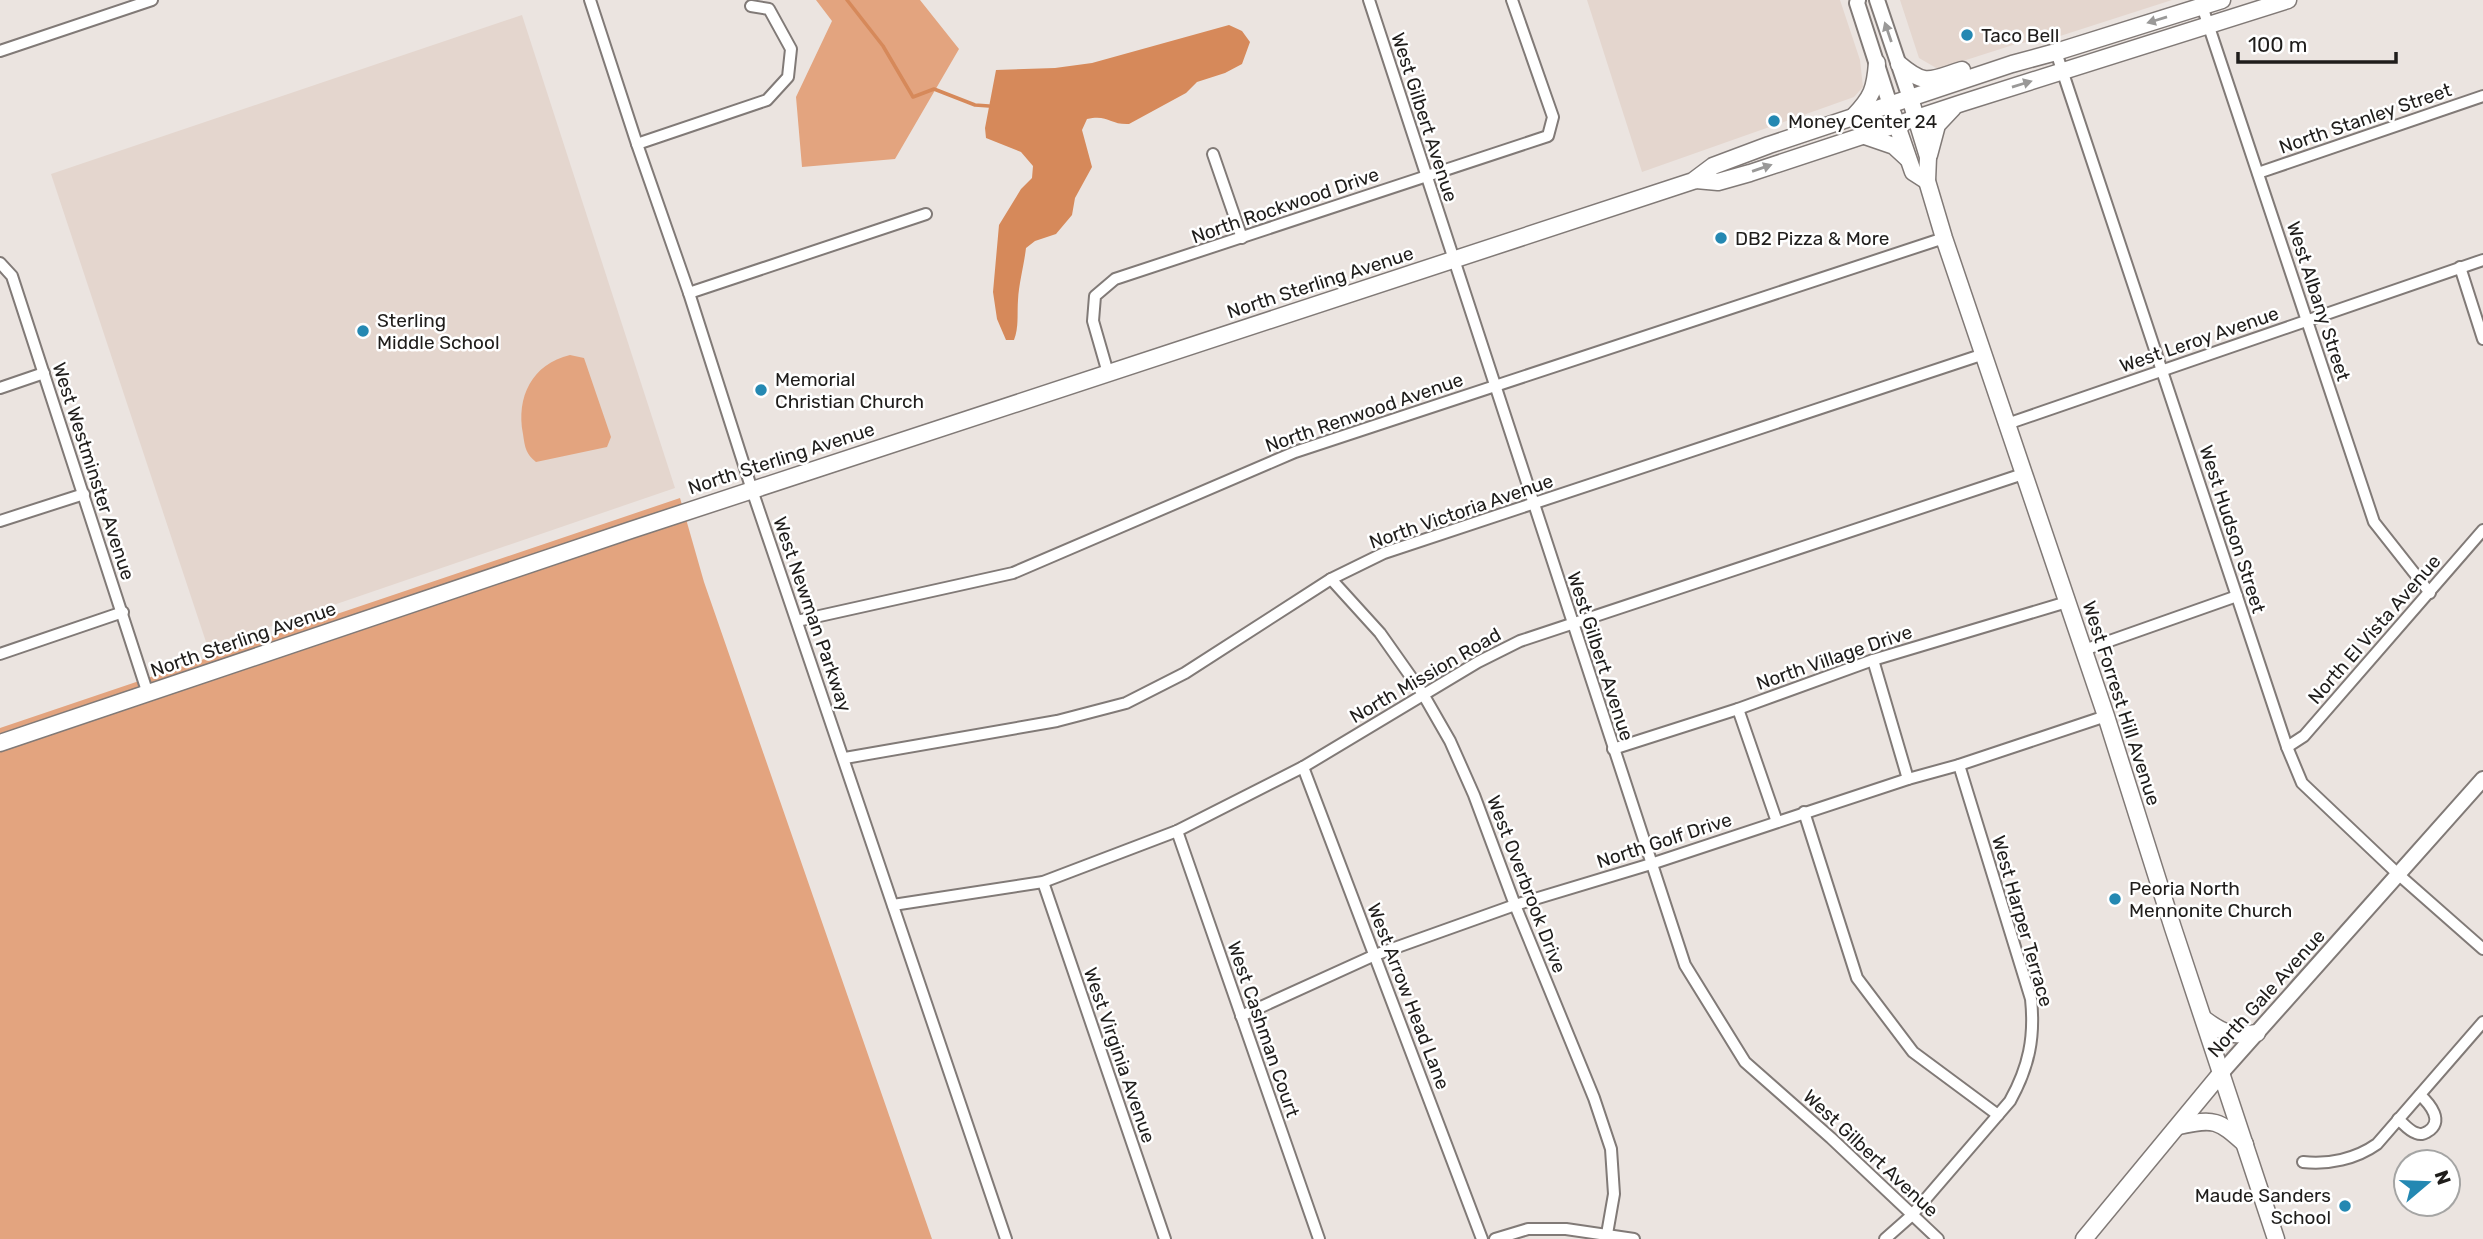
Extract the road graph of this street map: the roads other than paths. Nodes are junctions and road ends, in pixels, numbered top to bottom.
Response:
1 (152, 0) edge
2 (590, 0) edge
3 (1369, 0) edge
4 (1512, 0) edge
5 (1858, 0) edge
6 (1877, 0) edge
7 (2222, 0) edge
8 (2288, 0) edge
9 (751, 6) dead end
10 (2202, 6) junction
11 (2209, 25) junction
12 (0, 51) edge
13 (2056, 52) junction
14 (1877, 63) junction
15 (1899, 64) junction
16 (2012, 64) junction
17 (2062, 71) junction
18 (2483, 96) edge
19 (1910, 98) junction
20 (1957, 104) junction
21 (1890, 105) junction
22 (1853, 117) junction
23 (1916, 118) junction
24 (1897, 124) junction
25 (1862, 135) junction
26 (637, 144) junction
27 (1213, 154) dead end
28 (1928, 157) junction
29 (1909, 159) junction
30 (2258, 173) junction
31 (1426, 176) junction
32 (1696, 180) junction
33 (1927, 181) junction
34 (926, 215) dead end
35 (1242, 238) junction
36 (1944, 238) junction
37 (1454, 260) junction
38 (2483, 260) edge
39 (0, 263) edge
40 (2460, 267) junction
41 (689, 293) junction
42 (2307, 319) junction
43 (2483, 339) edge
44 (1984, 354) junction
45 (2163, 370) junction
46 (44, 373) junction
47 (1108, 373) junction
48 (1494, 385) junction
49 (0, 388) edge
50 (2007, 424) junction
51 (2024, 474) junction
52 (752, 490) junction
53 (84, 494) junction
54 (1534, 504) junction
55 (0, 522) edge
56 (2483, 530) edge
57 (1331, 579) junction
58 (2430, 593) junction
59 (2237, 596) junction
60 (2067, 602) junction
61 (123, 612) junction
62 (797, 621) junction
63 (1571, 623) junction
64 (2084, 650) junction
65 (0, 654) edge
66 (1873, 660) junction
67 (148, 694) junction
68 (1423, 694) junction
69 (1738, 709) junction
70 (2106, 716) junction
71 (0, 743) edge
72 (2287, 747) junction
73 (1613, 750) junction
74 (845, 758) junction
75 (1959, 765) junction
76 (1303, 766) junction
77 (1908, 779) junction
78 (2483, 779) edge
79 (1804, 812) junction
80 (1777, 822) junction
81 (1177, 831) junction
82 (1651, 864) junction
83 (2399, 876) junction
84 (1043, 882) junction
85 (893, 905) junction
86 (1515, 905) junction
87 (2483, 949) edge
88 (1375, 955) junction
89 (1241, 1016) junction
90 (2204, 1020) junction
91 (2483, 1022) edge
92 (2257, 1033) junction
93 (2222, 1072) junction
94 (2420, 1095) junction
95 (1998, 1115) junction
96 (2398, 1119) junction
97 (2179, 1126) junction
98 (2245, 1144) junction
99 (2303, 1162) dead end
100 (1911, 1216) junction
101 (1607, 1234) junction
102 (1006, 1239) edge
103 (1165, 1239) edge
104 (1319, 1239) edge
105 (1482, 1239) edge
106 (1495, 1239) edge
107 (1634, 1239) edge
108 (1885, 1239) edge
109 (1938, 1239) edge
110 (2084, 1239) edge
111 (2276, 1239) edge

1 - 12 street
2 - 26 street, West Newman Parkway
3 - 31 street, West Gilbert Avenue
4 - 31 street, North Rockwood Drive
5 - 14 street, West Forrest Hill Avenue
15 -> 6 street, West Forrest Hill Avenue
7 - 10 main road, North Sterling Avenue
8 - 11 main road, North Sterling Avenue
9 - 26 street
10 - 11 street, West Albany Street
10 -> 13 main road, North Sterling Avenue
11 - 17 main road, North Sterling Avenue
11 - 30 street, West Albany Street
13 - 16 main road, North Sterling Avenue
13 - 17 street, West Hudson Street
14 - 21 street, West Forrest Hill Avenue
14 - 22 main road
15 - 16 main road
15 - 19 street, West Forrest Hill Avenue
16 - 19 main road, North Sterling Avenue
20 -> 17 main road, North Sterling Avenue
17 - 45 street, West Hudson Street
18 - 30 street, North Stanley Street
19 - 21 main road, North Sterling Avenue
19 - 23 main road, West Forrest Hill Avenue
20 - 23 main road, North Sterling Avenue
20 - 28 main road
21 - 22 main road, North Sterling Avenue
21 - 24 main road, West Forrest Hill Avenue
22 - 32 main road, North Sterling Avenue
23 - 24 main road, North Sterling Avenue
23 - 28 main road, West Forrest Hill Avenue
24 - 25 main road, North Sterling Avenue
24 - 29 main road, West Forrest Hill Avenue
25 - 29 main road
32 -> 25 main road, North Sterling Avenue
26 - 41 street, West Newman Parkway
27 - 35 street
28 - 33 main road, West Forrest Hill Avenue
29 - 33 main road, West Forrest Hill Avenue
30 - 42 street, West Albany Street
31 - 35 street, North Rockwood Drive
31 - 37 street, West Gilbert Avenue
32 - 37 main road, North Sterling Avenue
33 - 36 main road, West Forrest Hill Avenue
34 - 41 street
35 - 47 street, North Rockwood Drive
36 - 44 main road, West Forrest Hill Avenue
36 - 48 street, North Renwood Avenue
37 - 47 main road, North Sterling Avenue
37 - 48 street, West Gilbert Avenue
38 - 40 street, West Leroy Avenue
39 - 46 street, West Westminster Avenue
40 - 42 street, West Leroy Avenue
40 - 43 street
41 - 52 street, West Newman Parkway
42 - 45 street, West Leroy Avenue
42 - 58 street, West Albany Street
44 - 50 main road, West Forrest Hill Avenue
44 - 54 street, North Victoria Avenue
45 - 50 street, West Leroy Avenue
45 - 59 street, West Hudson Street
46 - 49 street
46 - 53 street, West Westminster Avenue
47 - 52 main road, North Sterling Avenue
48 - 54 street, West Gilbert Avenue
48 - 62 street, North Renwood Avenue
50 - 51 main road, West Forrest Hill Avenue
51 - 60 main road, West Forrest Hill Avenue
51 - 63 street, North Mission Road
52 - 62 street, West Newman Parkway
52 - 67 main road, North Sterling Avenue
53 - 55 street
53 - 61 street, West Westminster Avenue
54 - 57 street, North Victoria Avenue
54 - 63 street, West Gilbert Avenue
56 - 58 street, North El Vista Avenue
57 - 68 street, West Overbrook Drive
57 - 74 street, North Victoria Avenue
58 - 72 street, North El Vista Avenue
59 - 64 street
59 - 72 street, West Hudson Street
60 - 64 main road, West Forrest Hill Avenue
60 - 66 street, North Village Drive
61 - 65 street
61 - 67 street, West Westminster Avenue
62 - 74 street, West Newman Parkway
63 - 68 street, North Mission Road
63 - 73 street, West Gilbert Avenue
64 - 70 main road, West Forrest Hill Avenue
66 - 69 street, North Village Drive
66 - 77 street
67 - 71 main road, North Sterling Avenue
68 - 76 street, North Mission Road
68 - 86 street, West Overbrook Drive
69 - 73 street, North Village Drive
69 - 80 street
70 - 75 street, North Golf Drive
70 - 90 main road, West Forrest Hill Avenue
72 - 83 street, West Hudson Street
73 - 82 street, West Gilbert Avenue
74 - 85 street, West Newman Parkway
75 - 77 street, North Golf Drive
75 - 95 street, West Harper Terrace
76 - 81 street, North Mission Road
76 - 88 street, West Arrow Head Lane
77 - 79 street, North Golf Drive
78 - 83 street, North Gale Avenue
79 - 80 street, North Golf Drive
79 - 95 street
80 - 82 street, North Golf Drive
81 - 84 street, North Mission Road
81 - 89 street, West Cashman Court
82 - 86 street, North Golf Drive
82 - 100 street, West Gilbert Avenue
83 - 87 street, West Hudson Street
83 - 92 street, North Gale Avenue
84 - 85 street, North Mission Road
84 - 103 street, West Virginia Avenue
85 - 102 street, West Newman Parkway
86 - 88 street, North Golf Drive
86 - 101 street, West Overbrook Drive
88 - 89 street, North Golf Drive
88 - 105 street, West Arrow Head Lane
89 - 104 street, West Cashman Court
90 - 92 main road
90 - 93 main road, West Forrest Hill Avenue
91 - 94 street
92 - 93 street, North Gale Avenue
93 - 97 main road, North Gale Avenue
93 - 98 main road, West Forrest Hill Avenue
94 - 96 street
94 - 96 street
95 - 100 street, West Harper Terrace
96 - 99 street
97 - 98 main road
97 - 110 main road, North Gale Avenue
98 - 111 main road, West Forrest Hill Avenue
100 - 108 street, West Harper Terrace
100 - 109 street, West Gilbert Avenue
101 - 106 street
101 - 107 street

